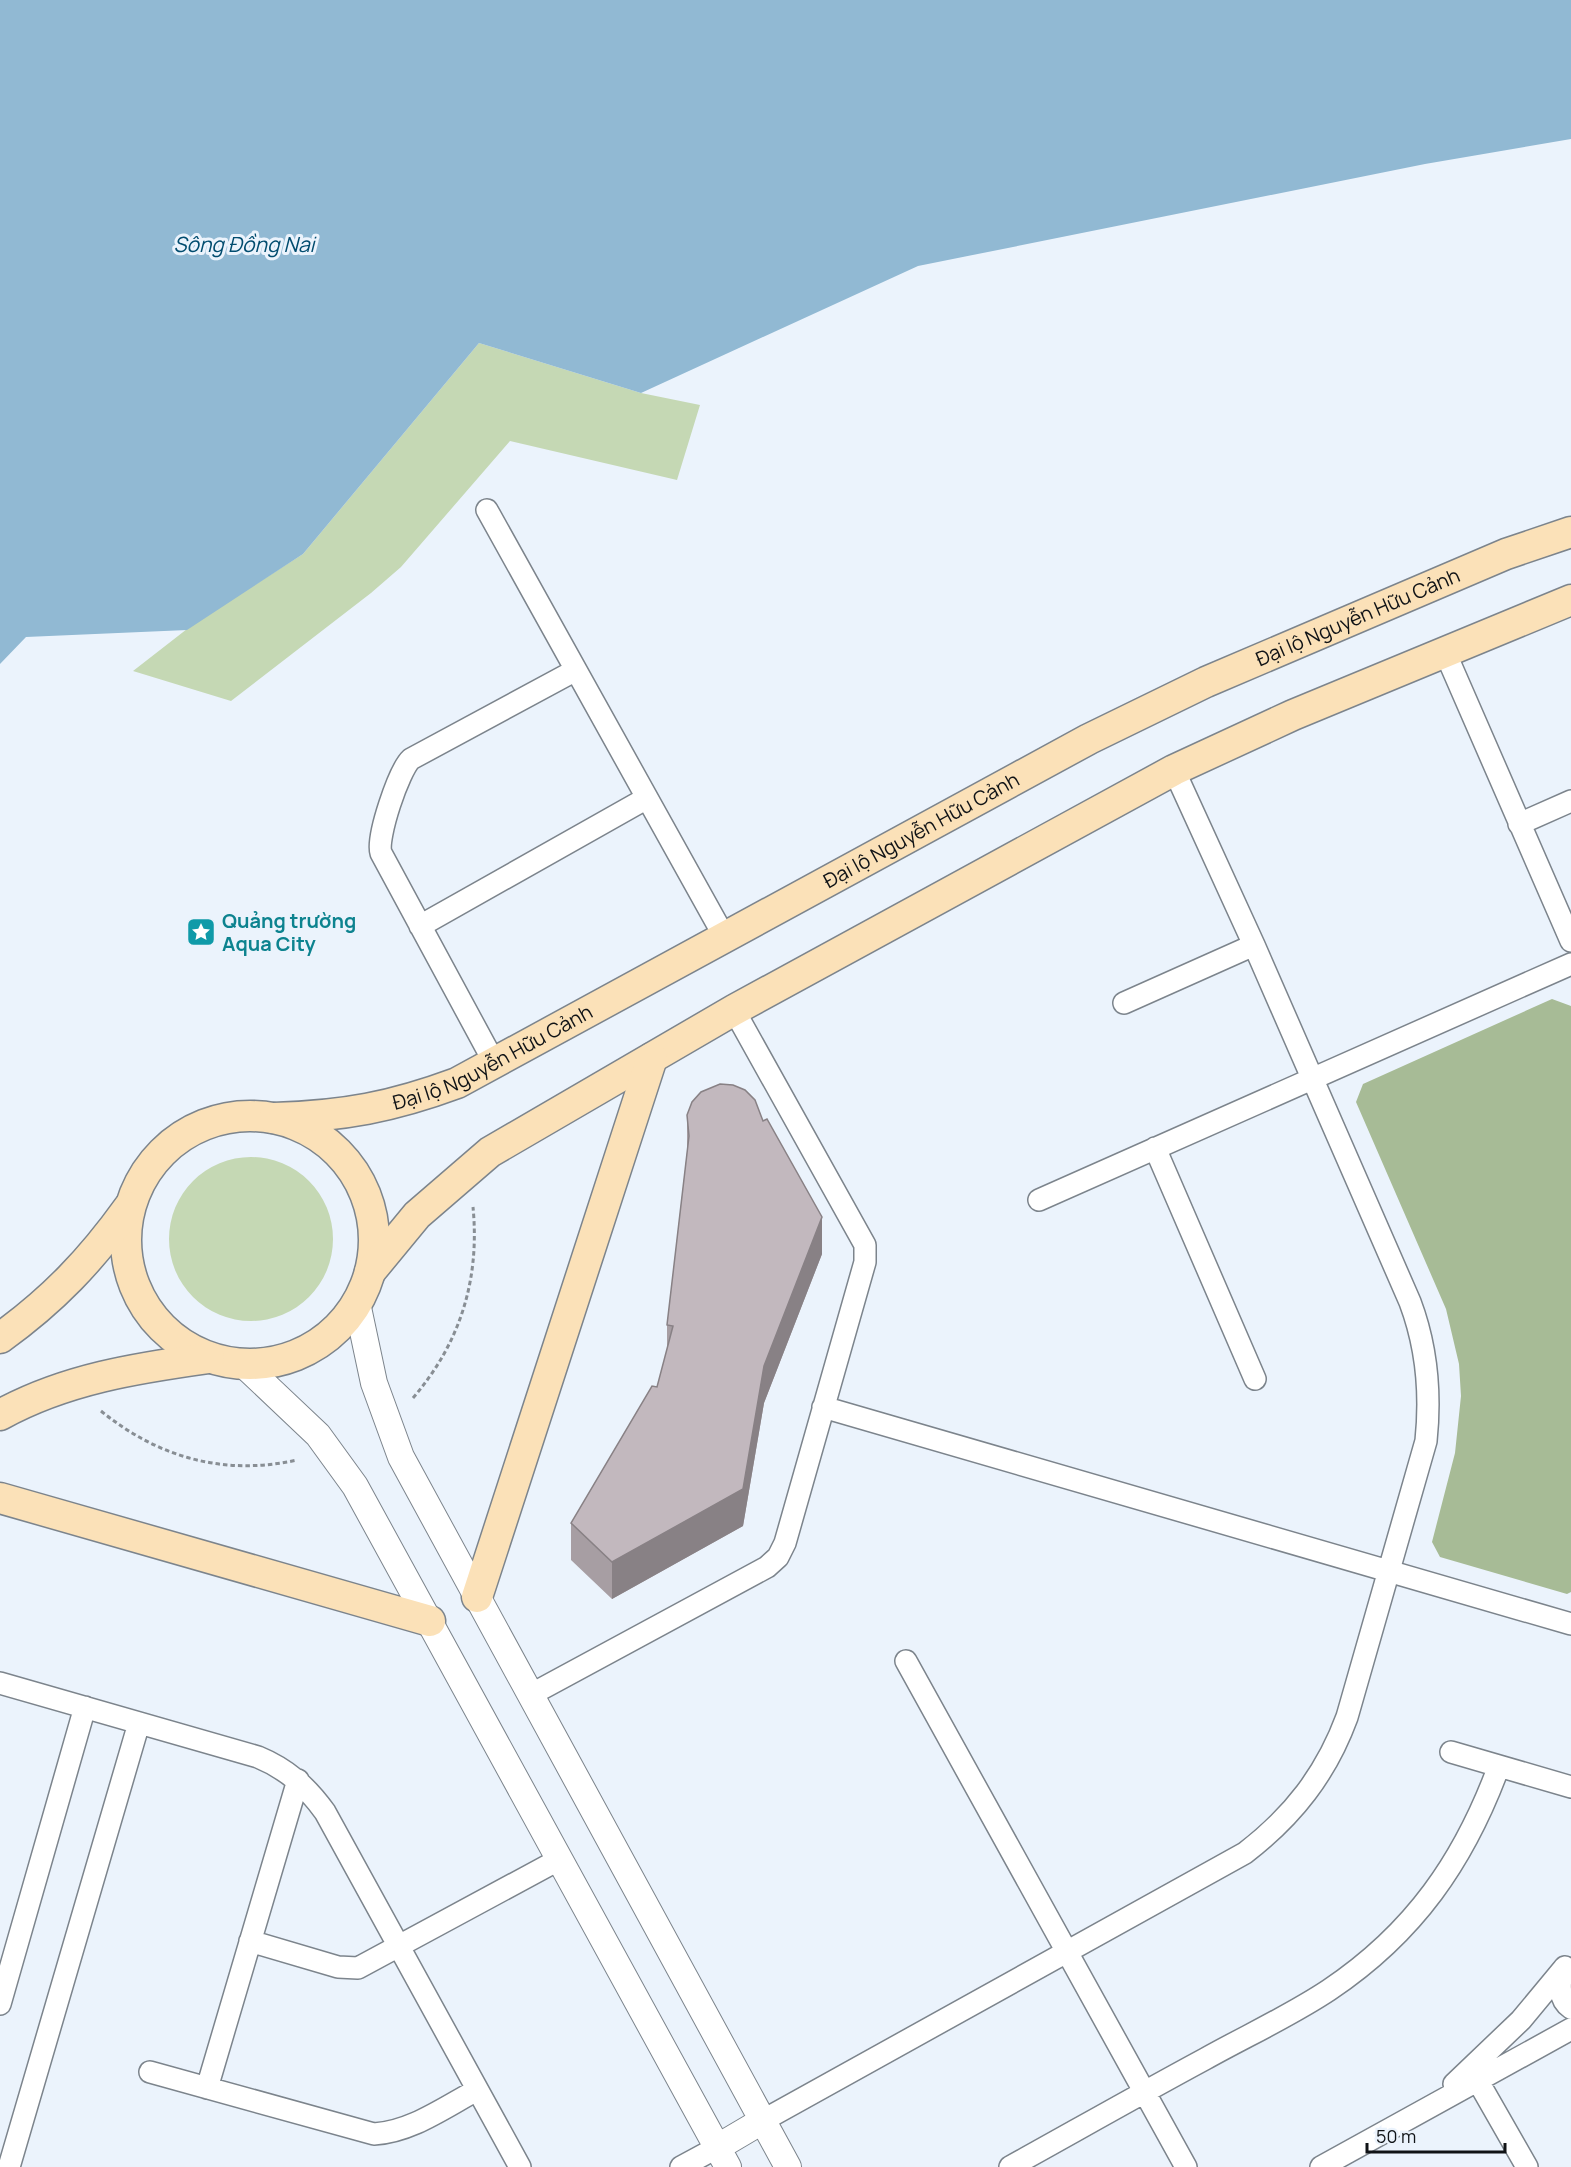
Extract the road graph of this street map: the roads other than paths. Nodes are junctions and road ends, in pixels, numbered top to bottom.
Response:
1 (487, 510) dead end
2 (1571, 532) edge
3 (1571, 600) edge
4 (1445, 652) junction
5 (576, 670) junction
6 (1174, 770) junction
7 (647, 798) junction
8 (1571, 801) edge
9 (1519, 824) junction
10 (420, 926) junction
11 (725, 938) junction
12 (1571, 941) edge
13 (1254, 945) junction
14 (1571, 964) edge
15 (1124, 1003) dead end
16 (734, 1010) junction
17 (652, 1058) junction
18 (495, 1064) junction
19 (1312, 1079) junction
20 (274, 1118) junction
21 (1155, 1149) junction
22 (1039, 1200) dead end
23 (133, 1202) junction
24 (370, 1272) junction
25 (357, 1303) junction
26 (0, 1338) edge
27 (209, 1358) junction
28 (243, 1364) junction
29 (1255, 1379) dead end
30 (823, 1407) junction
31 (0, 1415) edge
32 (0, 1498) edge
33 (1390, 1572) junction
34 (477, 1597) junction
35 (430, 1621) junction
36 (1571, 1624) edge
37 (906, 1661) dead end
38 (0, 1683) edge
39 (532, 1695) junction
40 (85, 1707) junction
41 (139, 1722) junction
42 (1451, 1752) dead end
43 (1499, 1766) junction
44 (298, 1780) junction
45 (1571, 1787) edge
46 (560, 1859) junction
47 (250, 1941) junction
48 (399, 1947) junction
49 (1068, 1951) junction
50 (1568, 1962) edge
51 (0, 2004) edge
52 (1571, 2008) edge
53 (1571, 2029) edge
54 (150, 2072) dead end
55 (1474, 2075) junction
56 (207, 2088) junction
57 (477, 2090) junction
58 (1145, 2092) junction
59 (762, 2121) junction
60 (723, 2157) edge
61 (9, 2167) edge
62 (520, 2167) edge
63 (681, 2167) edge
64 (788, 2167) edge
65 (1010, 2167) edge
66 (1186, 2167) edge
67 (1321, 2167) edge
68 (1527, 2167) edge

1 - 5 street
2 - 11 main road, Đại lộ Nguyễn Hữu Cảnh
3 - 4 main road
4 - 6 main road
4 - 9 street
5 - 7 street
5 - 10 street
6 - 13 street
6 - 16 main road
7 - 10 street
7 - 11 street
8 - 9 street
9 - 12 street
10 - 18 street
11 - 18 main road, Đại lộ Nguyễn Hữu Cảnh
13 - 15 street
13 - 19 street
14 - 19 street
16 - 17 main road
16 - 30 street
17 - 24 main road
17 - 34 main road
18 - 20 main road, Đại lộ Nguyễn Hữu Cảnh
19 - 21 street
19 - 33 street
20 - 23 main road
20 - 24 main road
21 - 22 street
21 - 29 street
23 - 26 main road
23 - 27 main road
24 - 25 main road
25 - 28 main road
25 - 34 street
27 - 28 main road
27 - 31 main road
28 - 35 street
30 - 33 street
30 - 39 street
32 - 35 main road
33 - 36 street
33 - 49 street
34 - 39 street
35 - 46 street
37 - 49 street
38 - 40 street
39 - 59 street
40 - 41 street
40 - 51 street
41 - 44 street
41 - 61 street
42 - 43 street
43 - 45 street
43 - 58 street
44 - 47 street
44 - 48 street
46 - 48 street
46 - 60 street
47 - 48 street
47 - 56 street
48 - 57 street
49 - 58 street
49 - 59 street
50 - 52 street
50 - 55 street
53 - 55 street
54 - 56 street
55 - 67 street
55 - 68 street
56 - 57 street
57 - 62 street
58 - 65 street
58 - 66 street
59 - 60 street
59 - 64 street
60 - 63 street

